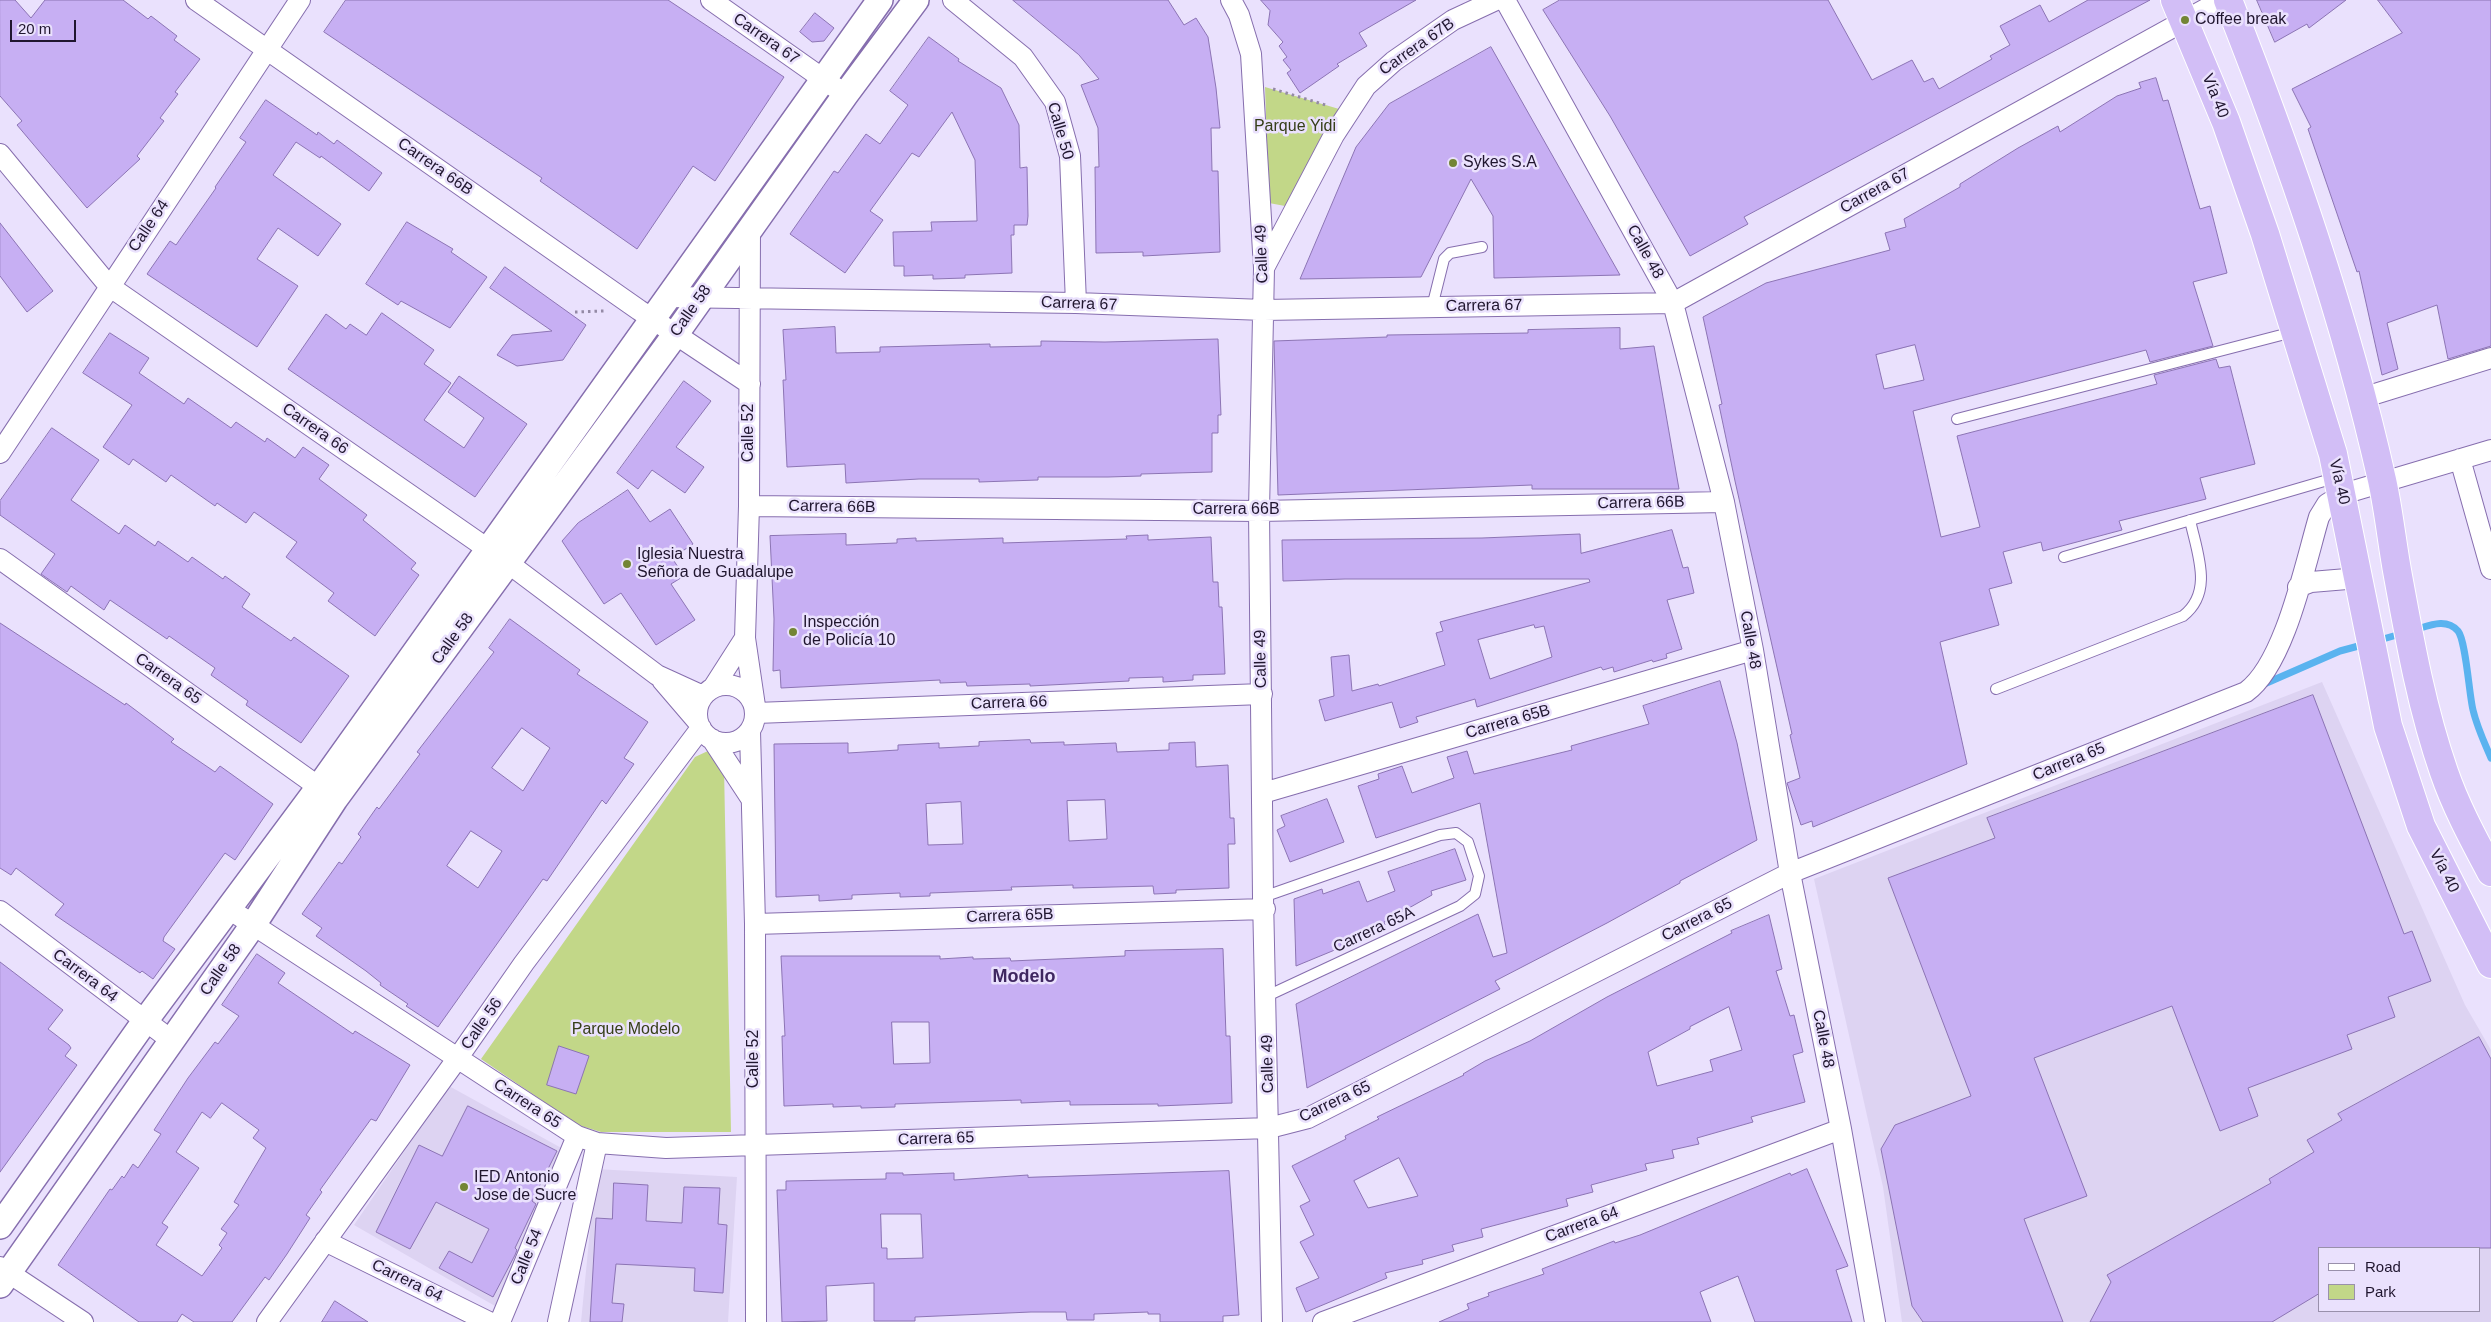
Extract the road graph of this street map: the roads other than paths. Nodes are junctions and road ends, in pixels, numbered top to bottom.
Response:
1 (196, 0) edge
2 (300, 0) edge
3 (711, 0) edge
4 (880, 0) edge
5 (916, 0) edge
6 (953, 0) edge
7 (1231, 0) edge
8 (1496, 0) edge
9 (1505, 0) edge
10 (2222, 0) edge
11 (2228, 0) edge
12 (2180, 10) edge
13 (267, 49) junction
14 (824, 80) junction
15 (846, 94) junction
16 (0, 154) edge
17 (750, 228) junction
18 (1482, 247) dead end
19 (1264, 268) junction
20 (109, 286) junction
21 (669, 297) junction
22 (701, 298) junction
23 (749, 298) junction
24 (1076, 303) junction
25 (1674, 303) junction
26 (1432, 307) junction
27 (1264, 310) junction
28 (652, 320) junction
29 (2294, 332) junction
30 (675, 335) junction
31 (2491, 358) edge
32 (750, 384) junction
33 (2362, 398) junction
34 (1957, 419) dead end
35 (2491, 450) edge
36 (0, 453) edge
37 (2460, 459) junction
38 (2383, 482) junction
39 (2341, 486) junction
40 (1724, 502) junction
41 (749, 506) junction
42 (1259, 511) junction
43 (2190, 520) junction
44 (498, 557) junction
45 (2064, 557) dead end
46 (0, 559) edge
47 (2491, 569) edge
48 (2360, 581) junction
49 (2298, 587) junction
50 (745, 638) junction
51 (1752, 650) junction
52 (657, 675) junction
53 (1996, 689) dead end
54 (708, 692) junction
55 (1262, 694) junction
56 (753, 717) junction
57 (704, 730) junction
58 (327, 793) junction
59 (1263, 794) junction
60 (750, 797) junction
61 (1468, 842) joint
62 (2491, 872) edge
63 (1790, 873) junction
64 (1264, 903) junction
65 (229, 910) junction
66 (0, 911) edge
67 (755, 924) junction
68 (253, 925) junction
69 (2490, 960) edge
70 (1267, 996) junction
71 (145, 1021) junction
72 (171, 1040) junction
73 (458, 1059) junction
74 (1269, 1128) junction
75 (1841, 1129) junction
76 (577, 1136) junction
77 (597, 1143) junction
78 (754, 1146) junction
79 (0, 1226) edge
80 (325, 1241) junction
81 (3, 1275) edge
82 (83, 1322) edge
83 (267, 1322) edge
84 (489, 1322) edge
85 (500, 1322) edge
86 (558, 1322) edge
87 (756, 1322) edge
88 (1272, 1322) edge
89 (1323, 1322) edge
90 (1875, 1322) edge

1 - 13 street, Carrera 66B
2 - 13 street, Calle 64
3 - 14 street, Carrera 67
4 - 14 street, Calle 58
5 - 15 street, Calle 58
6 - 24 street, Calle 50
7 - 19 street, Calle 49
8 - 19 street, Carrera 67B
9 - 25 street, Calle 48
10 - 12 street, Carrera 67
11 - 33 highway
12 - 25 street, Carrera 67
12 - 29 highway, Vía 40
13 - 20 street, Calle 64
13 - 28 street, Carrera 66B
14 - 15 street, Carrera 67
14 - 21 street, Calle 58
15 - 17 street, Calle 58
16 - 20 street, Carrera 66
17 - 22 street, Calle 58
17 - 23 street, Calle 52
18 - 26 lane
19 - 27 street, Calle 49
20 - 36 street, Calle 64
20 - 44 street, Carrera 66
21 - 22 street, Carrera 67
21 - 28 street, Calle 58
22 - 23 street, Carrera 67
22 - 30 street, Calle 58
23 - 24 street, Carrera 67
23 - 32 street, Calle 52
24 - 27 street, Carrera 67
25 - 26 street, Carrera 67
25 - 40 street, Calle 48
26 - 27 street, Carrera 67
27 - 42 street, Calle 49
28 - 30 street, Carrera 66B
28 - 44 street, Calle 58
29 - 34 lane
29 - 39 highway, Vía 40
30 - 32 street
30 - 44 street, Calle 58
31 - 33 street
32 - 41 street, Calle 52
33 - 38 highway
35 - 37 street
37 - 38 street
37 - 47 street
38 - 39 street
38 - 62 highway
39 - 43 lane
39 - 48 highway, Vía 40
39 - 49 street, Carrera 65
40 - 42 street, Carrera 66B
40 - 51 street, Calle 48
41 - 42 street, Carrera 66B
41 - 50 street, Calle 52
42 - 55 street, Calle 49
43 - 45 lane
43 - 53 lane
44 - 52 street, Carrera 66
44 - 58 street, Calle 58
46 - 58 street, Carrera 65
48 - 49 street
48 - 69 highway, Vía 40
49 - 63 street, Carrera 65
50 - 54 street
50 - 56 street, Calle 52
51 - 59 street, Carrera 65B
51 - 63 street, Calle 48
52 - 54 street, Carrera 66
52 - 57 street, Carrera 66
54 - 56 street
54 - 57 street
55 - 56 street, Carrera 66
55 - 59 street, Calle 49
56 - 57 street
56 - 60 street, Calle 52
57 - 60 street
57 - 73 street, Calle 56
58 - 65 street, Calle 58
58 - 68 street, Calle 58
59 - 64 street, Calle 49
60 - 67 street, Calle 52
61 - 64 lane, Carrera 65B
61 - 70 lane, Carrera 65A
63 - 74 street, Carrera 65
63 - 75 street, Calle 48
64 - 67 street, Carrera 65B
64 - 70 street, Calle 49
65 - 68 street, Carrera 65
65 - 71 street, Calle 58
66 - 71 street, Carrera 64
67 - 78 street, Calle 52
68 - 72 street, Calle 58
68 - 73 street, Carrera 65
70 - 74 street, Calle 49
71 - 72 street, Carrera 64
71 - 79 street, Calle 58
72 - 81 street, Calle 58
73 - 76 street, Carrera 65
73 - 80 street, Calle 56
74 - 78 street, Carrera 65
74 - 88 street, Calle 49
75 - 89 street, Carrera 64
75 - 90 street, Calle 48
76 - 77 street, Carrera 65
76 - 85 street, Calle 54
77 - 78 street, Carrera 65
77 - 86 street
78 - 87 street, Calle 52
80 - 83 street, Calle 56
80 - 84 street, Carrera 64
81 - 82 street

